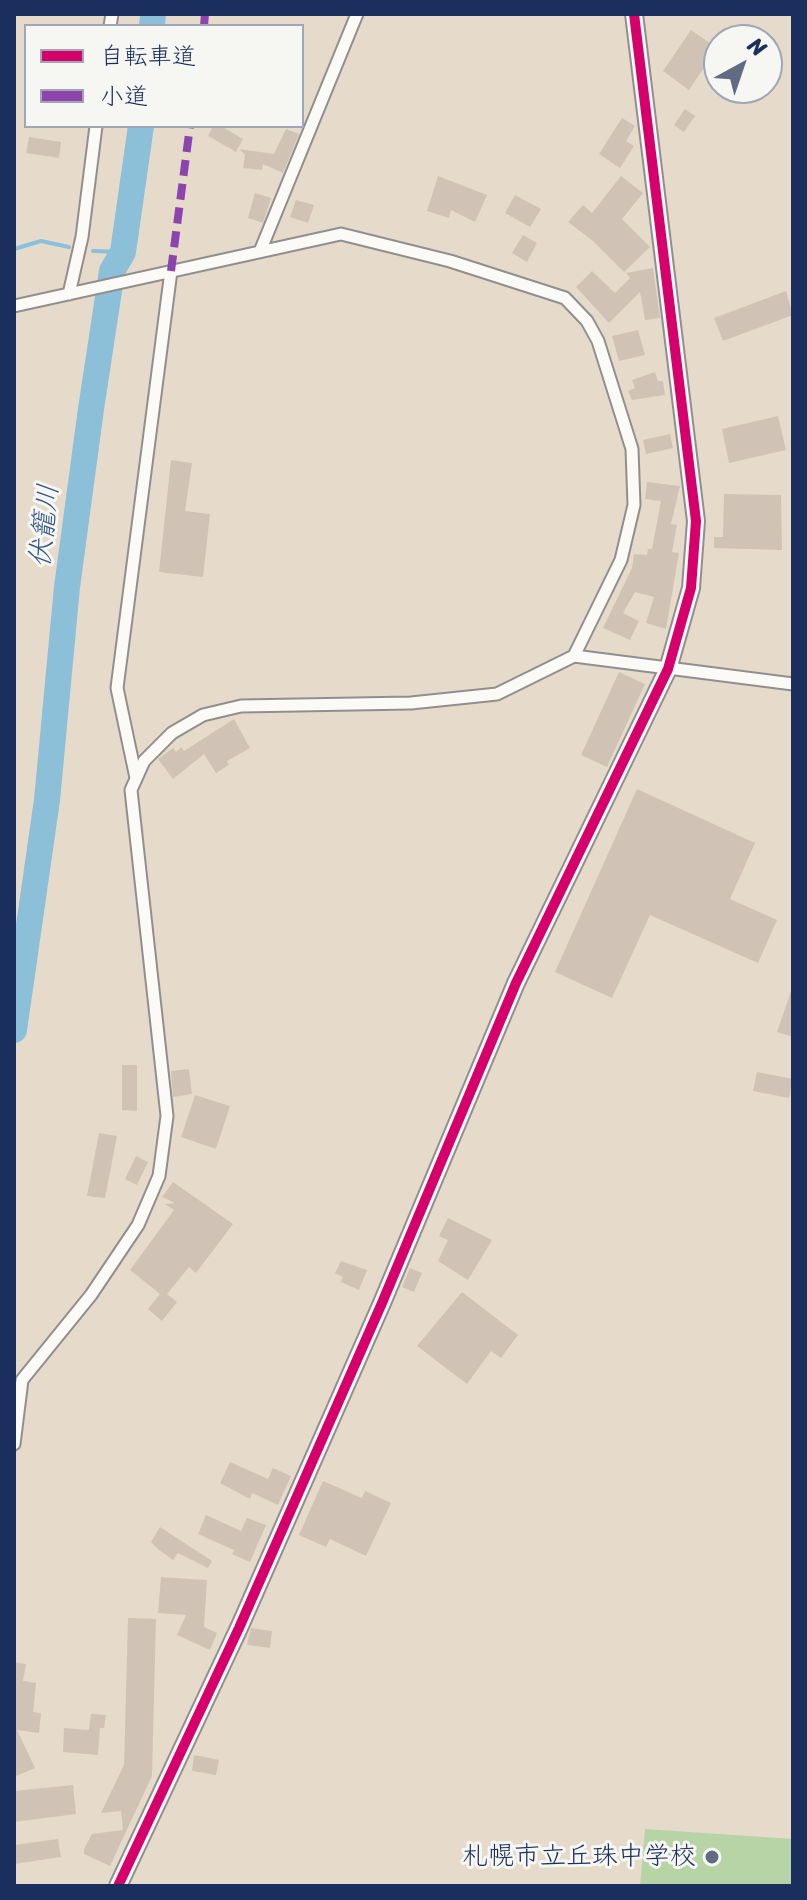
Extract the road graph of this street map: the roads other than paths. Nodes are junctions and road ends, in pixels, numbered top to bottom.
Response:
1 (357, 14) edge
2 (634, 14) edge
3 (96, 128) edge
4 (261, 249) junction
5 (171, 271) junction
6 (69, 294) junction
7 (14, 306) edge
8 (574, 656) junction
9 (668, 669) junction
10 (793, 684) edge
11 (136, 779) junction
12 (14, 1444) edge
13 (118, 1886) edge

1 - 4 street
2 - 9 street
3 - 6 street
4 - 5 street
4 - 8 street
5 - 6 street
5 - 11 street
6 - 7 street
8 - 9 street
8 - 11 street
9 - 10 street
9 - 13 street
11 - 12 street

